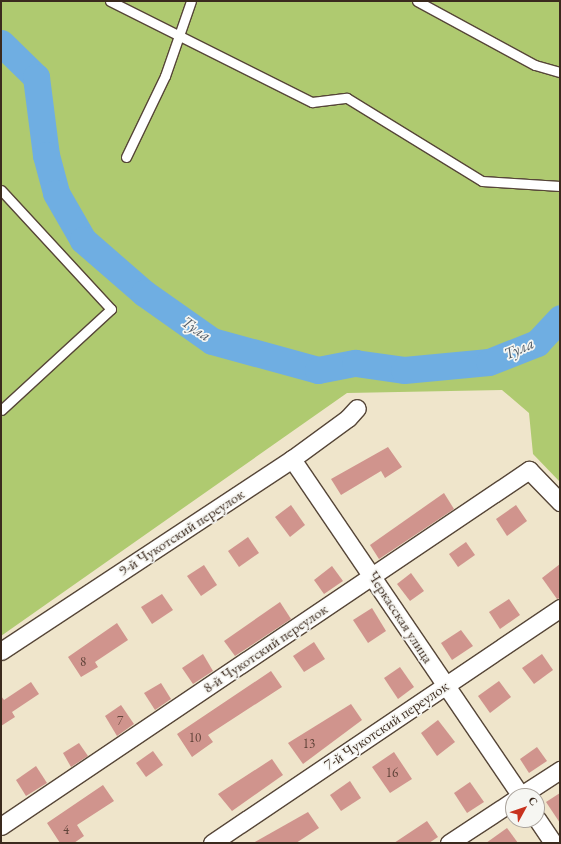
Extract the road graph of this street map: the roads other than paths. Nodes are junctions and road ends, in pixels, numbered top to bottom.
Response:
1 (110, 1) edge
2 (191, 1) edge
3 (417, 1) edge
4 (179, 36) junction
5 (560, 72) edge
6 (126, 157) dead end
7 (560, 186) edge
8 (1, 190) edge
9 (4, 200) edge
10 (357, 408) dead end
11 (1, 410) edge
12 (292, 459) junction
13 (560, 502) edge
14 (374, 576) junction
15 (560, 608) edge
16 (1, 651) edge
17 (446, 685) junction
18 (560, 770) edge
19 (513, 788) edge
20 (533, 788) edge
21 (505, 806) edge
22 (1, 826) edge
23 (543, 828) edge
24 (212, 843) edge
25 (449, 843) edge
26 (553, 843) edge

1 - 4 lane
2 - 4 lane
3 - 5 lane
4 - 6 lane
4 - 7 lane
8 - 9 lane
9 - 11 lane
10 - 12 street, 9-й Чукотский переулок
12 - 14 street, Черкасская улица
12 - 16 street, 9-й Чукотский переулок
13 - 14 street, 8-й Чукотский переулок
14 - 17 street, Черкасская улица
14 - 22 street, 8-й Чукотский переулок
15 - 17 street, 7-й Чукотский переулок
17 - 19 street, Черкасская улица
17 - 24 street, 7-й Чукотский переулок
18 - 20 street
21 - 25 street
23 - 26 street

